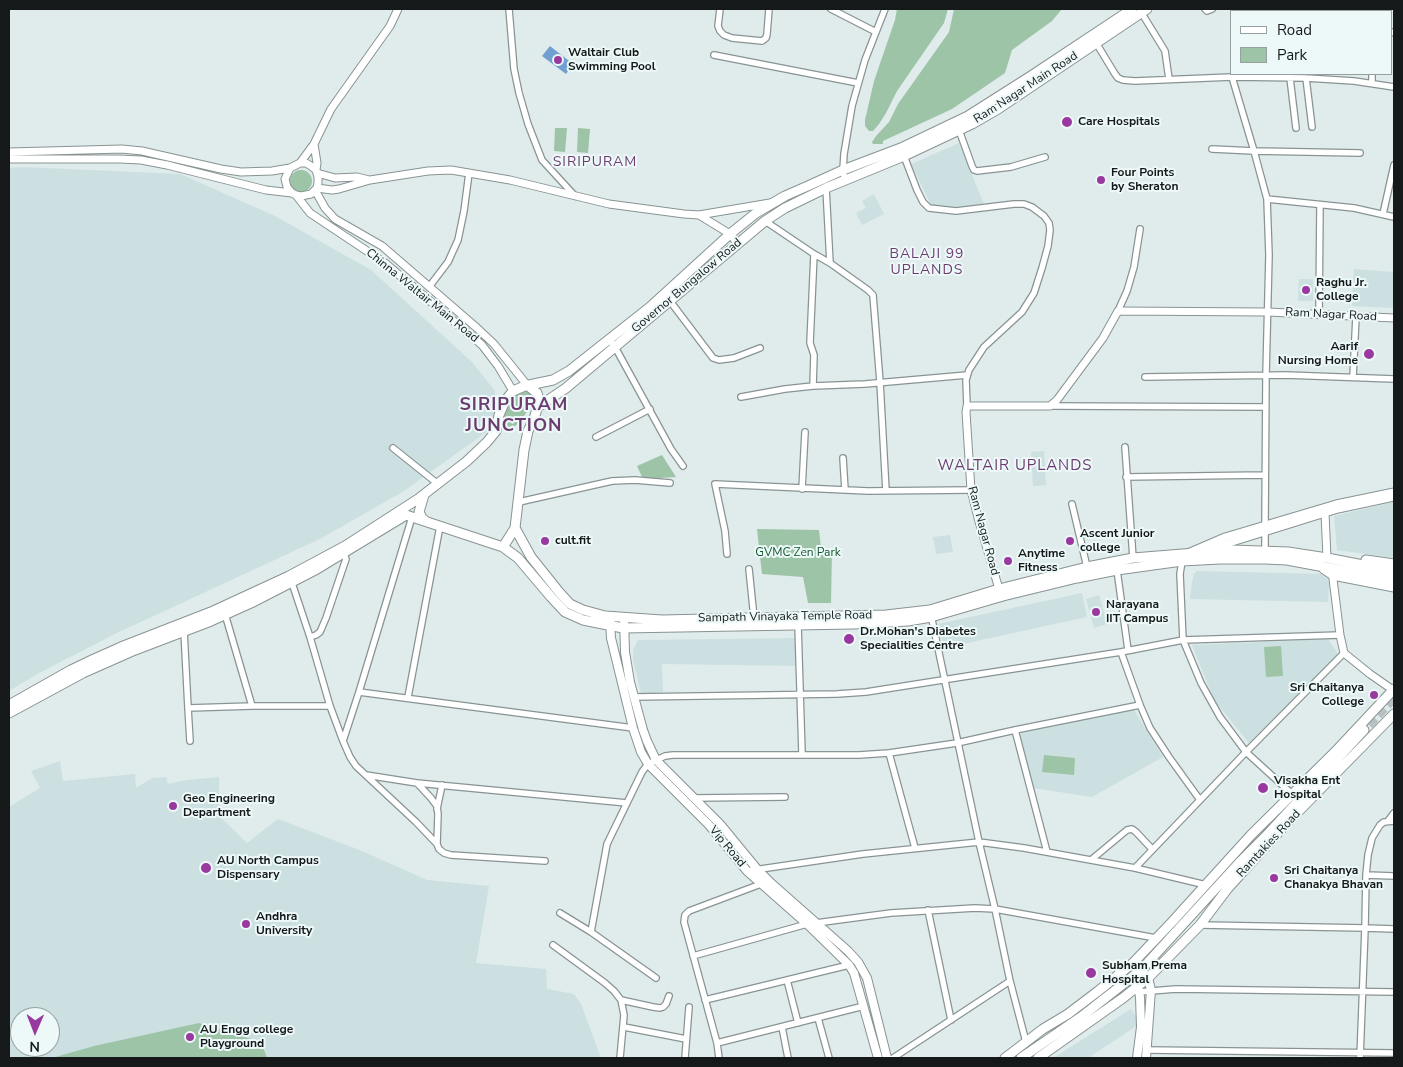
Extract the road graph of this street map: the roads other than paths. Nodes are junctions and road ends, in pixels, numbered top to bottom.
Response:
1 (398, 9) edge
2 (508, 9) edge
3 (720, 9) edge
4 (769, 9) edge
5 (831, 9) edge
6 (885, 9) edge
7 (1132, 9) edge
8 (1205, 9) edge
9 (1212, 9) edge
10 (1144, 10) edge
11 (876, 32) junction
12 (1094, 39) junction
13 (714, 55) dead end
14 (1372, 75) edge
15 (1269, 76) edge
16 (1232, 77) junction
17 (1290, 78) junction
18 (1306, 78) junction
19 (1169, 79) junction
20 (858, 83) junction
21 (1372, 83) junction
22 (1394, 87) edge
23 (1312, 127) dead end
24 (1296, 128) dead end
25 (959, 130) junction
26 (314, 144) junction
27 (1212, 149) dead end
28 (1254, 151) junction
29 (9, 152) edge
30 (1360, 153) dead end
31 (904, 156) junction
32 (1045, 157) dead end
33 (9, 159) edge
34 (300, 163) junction
35 (1394, 165) edge
36 (290, 168) junction
37 (843, 170) junction
38 (316, 172) junction
39 (469, 173) junction
40 (370, 180) junction
41 (845, 181) junction
42 (826, 188) junction
43 (316, 189) junction
44 (294, 194) junction
45 (575, 196) junction
46 (1267, 199) junction
47 (773, 203) junction
48 (1320, 205) junction
49 (1383, 214) junction
50 (699, 215) junction
51 (1394, 217) edge
52 (764, 221) junction
53 (1140, 229) dead end
54 (730, 234) junction
55 (738, 244) junction
56 (814, 254) junction
57 (830, 263) junction
58 (429, 287) junction
59 (670, 301) junction
60 (1118, 311) junction
61 (1268, 312) junction
62 (1319, 315) junction
63 (1356, 317) junction
64 (1394, 318) edge
65 (609, 339) junction
66 (615, 347) junction
67 (760, 348) dead end
68 (967, 375) junction
69 (1266, 375) junction
70 (1145, 377) dead end
71 (1353, 377) junction
72 (1394, 379) edge
73 (880, 382) junction
74 (528, 385) junction
75 (814, 386) junction
76 (513, 391) junction
77 (741, 397) dead end
78 (967, 406) junction
79 (1050, 406) junction
80 (538, 407) junction
81 (1265, 407) junction
82 (650, 409) junction
83 (805, 432) dead end
84 (596, 437) dead end
85 (1125, 447) dead end
86 (392, 448) dead end
87 (843, 458) dead end
88 (683, 466) dead end
89 (1264, 474) junction
90 (1126, 477) junction
91 (670, 483) dead end
92 (438, 484) junction
93 (802, 489) junction
94 (845, 490) junction
95 (886, 490) junction
96 (971, 490) junction
97 (1394, 492) edge
98 (424, 495) junction
99 (1379, 497) junction
100 (1394, 497) edge
101 (518, 502) junction
102 (1072, 504) dead end
103 (1325, 513) junction
104 (412, 517) junction
105 (430, 523) junction
106 (440, 526) junction
107 (516, 528) junction
108 (1265, 528) junction
109 (502, 547) junction
110 (1209, 551) junction
111 (344, 553) junction
112 (727, 554) dead end
113 (1265, 555) junction
114 (1185, 557) junction
115 (1132, 558) junction
116 (1327, 558) junction
117 (1394, 564) edge
118 (1339, 565) junction
119 (1320, 566) junction
120 (1087, 567) junction
121 (749, 569) dead end
122 (1117, 570) junction
123 (1394, 571) edge
124 (290, 579) junction
125 (1333, 580) dead end
126 (1394, 580) edge
127 (1394, 587) edge
128 (999, 589) junction
129 (225, 614) junction
130 (931, 614) junction
131 (624, 618) junction
132 (754, 618) junction
133 (610, 622) junction
134 (798, 625) junction
135 (623, 628) junction
136 (184, 631) junction
137 (1340, 635) junction
138 (310, 637) junction
139 (1183, 640) junction
140 (1128, 650) junction
141 (1121, 652) junction
142 (1344, 653) junction
143 (945, 680) junction
144 (1394, 690) edge
145 (359, 692) junction
146 (801, 694) junction
147 (408, 697) junction
148 (634, 697) junction
149 (1140, 705) junction
150 (9, 706) edge
151 (252, 706) junction
152 (330, 706) junction
153 (188, 708) junction
154 (9, 713) edge
155 (1393, 719) edge
156 (634, 728) junction
157 (1015, 730) junction
158 (1359, 731) junction
159 (190, 741) dead end
160 (343, 741) junction
161 (958, 743) junction
162 (1367, 743) junction
163 (1246, 752) junction
164 (889, 753) junction
165 (802, 754) junction
166 (652, 762) junction
167 (366, 775) junction
168 (417, 782) junction
169 (442, 785) junction
170 (1292, 794) junction
171 (785, 797) dead end
172 (694, 798) junction
173 (1200, 800) junction
174 (627, 803) junction
175 (437, 808) junction
176 (1394, 813) edge
177 (1391, 821) edge
178 (979, 842) junction
179 (437, 844) junction
180 (915, 848) junction
181 (1152, 849) junction
182 (1047, 852) junction
183 (1091, 860) junction
184 (545, 861) dead end
185 (1135, 868) junction
186 (757, 869) junction
187 (747, 871) junction
188 (1366, 875) junction
189 (1394, 876) edge
190 (761, 884) junction
191 (1206, 885) junction
192 (995, 909) junction
193 (928, 910) junction
194 (560, 913) dead end
195 (816, 923) junction
196 (807, 924) junction
197 (1200, 925) junction
198 (1365, 928) junction
199 (1394, 929) edge
200 (591, 932) junction
201 (1156, 938) junction
202 (553, 945) dead end
203 (693, 956) junction
204 (849, 964) junction
205 (1141, 970) junction
206 (656, 978) dead end
207 (1132, 978) junction
208 (1148, 978) junction
209 (787, 980) junction
210 (1010, 981) junction
211 (1139, 989) junction
212 (1151, 990) junction
213 (1363, 991) junction
214 (1394, 992) edge
215 (669, 996) dead end
216 (621, 1000) junction
217 (705, 1000) junction
218 (864, 1006) junction
219 (689, 1007) dead end
220 (818, 1018) junction
221 (951, 1020) junction
222 (798, 1023) junction
223 (624, 1026) junction
224 (782, 1027) junction
225 (686, 1039) junction
226 (1026, 1042) junction
227 (717, 1043) junction
228 (1394, 1053) edge
229 (1146, 1054) edge
230 (1360, 1055) edge
231 (1135, 1057) edge
232 (620, 1058) edge
233 (684, 1058) edge
234 (719, 1058) edge
235 (788, 1058) edge
236 (829, 1058) edge
237 (878, 1058) edge
238 (887, 1058) edge
239 (893, 1058) edge
240 (1005, 1058) edge
241 (1021, 1058) edge
242 (1038, 1058) edge

1 - 26 street
2 - 45 street
3 - 4 street
5 - 11 street
6 - 11 street
7 - 12 main road
8 - 9 street
10 - 12 main road, Ram Nagar Main Road
10 - 19 street
11 - 20 street
12 - 19 street
12 - 25 main road, Ram Nagar Main Road
12 - 37 main road
13 - 20 street
14 - 21 street
15 - 16 street
15 - 17 street
16 - 19 street
16 - 28 street, Ram Nagar Road
17 - 18 street
17 - 24 street
18 - 21 street
18 - 23 street
20 - 37 street
21 - 22 street
25 - 31 main road, Ram Nagar Main Road
25 - 32 street
26 - 34 street
26 - 38 street
27 - 28 street
28 - 30 street
28 - 46 street, Ram Nagar Road
29 - 36 street
31 - 41 main road, Ram Nagar Main Road
31 - 68 street
33 - 44 street
34 - 36 street
34 - 38 street
35 - 49 street
36 - 44 street
37 - 41 street
37 - 47 main road
38 - 40 street
38 - 43 street
39 - 40 street
39 - 45 street
39 - 58 street
40 - 43 street
41 - 42 main road, Governor Bungalow Road
42 - 52 main road, Governor Bungalow Road
42 - 57 street
43 - 44 street
43 - 58 street, Chinna Waltair Main Road
44 - 76 street, Chinna Waltair Main Road
45 - 50 street
46 - 48 street
46 - 61 street, Ram Nagar Road
47 - 50 street
47 - 54 main road
48 - 49 street
48 - 62 street
49 - 51 street
50 - 54 street
52 - 55 main road, Governor Bungalow Road
52 - 56 street
53 - 60 street
54 - 55 street
54 - 65 main road
55 - 59 main road, Governor Bungalow Road
56 - 57 street
56 - 75 street
57 - 73 street
58 - 74 street, Chinna Waltair Main Road
59 - 66 main road, Governor Bungalow Road
59 - 67 street
60 - 61 street, Ram Nagar Road
60 - 79 street
61 - 62 street, Ram Nagar Road
61 - 69 street, Ram Nagar Road
62 - 63 street, Ram Nagar Road
63 - 64 street, Ram Nagar Road
63 - 71 street
65 - 66 street
65 - 74 main road
66 - 80 main road, Governor Bungalow Road
66 - 82 street
68 - 73 street
68 - 78 street
69 - 70 street
69 - 71 street
69 - 81 street, Ram Nagar Road
71 - 72 street
73 - 75 street
73 - 95 street
74 - 76 main road
74 - 80 main road
75 - 77 street
76 - 92 main road
78 - 79 street
78 - 96 street, Ram Nagar Road
79 - 81 street
80 - 101 main road
81 - 89 street, Ram Nagar Road
82 - 84 street
82 - 88 street
83 - 93 street
85 - 90 street
86 - 92 street
87 - 94 street
89 - 90 street
89 - 108 street, Ram Nagar Road
90 - 115 street
91 - 101 street
92 - 98 main road
93 - 94 street
93 - 112 street
94 - 95 street
95 - 96 street
96 - 128 street, Ram Nagar Road
97 - 99 street
98 - 105 main road
98 - 124 main road
99 - 100 street
99 - 103 street
99 - 108 street
101 - 107 main road
102 - 120 street
103 - 108 street
103 - 116 street
104 - 105 main road, Sampath Vinayaka Temple Road
104 - 111 main road
104 - 145 street
105 - 106 main road, Sampath Vinayaka Temple Road
106 - 109 main road, Sampath Vinayaka Temple Road
106 - 147 street
107 - 109 main road
107 - 133 main road, Sampath Vinayaka Temple Road
108 - 110 street
108 - 113 street, Ram Nagar Road
108 - 114 street
109 - 133 main road, Sampath Vinayaka Temple Road
110 - 113 main road
110 - 114 main road
111 - 124 main road
111 - 138 street
113 - 114 main road
113 - 116 main road
113 - 119 main road
114 - 115 main road, Sampath Vinayaka Temple Road
114 - 122 main road, Sampath Vinayaka Temple Road
114 - 139 street
115 - 120 main road, Sampath Vinayaka Temple Road
116 - 117 main road
116 - 118 main road
118 - 119 main road
118 - 123 main road
118 - 126 main road
119 - 127 main road
120 - 128 main road, Sampath Vinayaka Temple Road
121 - 132 street
122 - 130 main road, Sampath Vinayaka Temple Road
122 - 140 street
124 - 129 main road
124 - 138 street
124 - 150 main road
125 - 137 street
128 - 130 main road, Sampath Vinayaka Temple Road
129 - 136 main road
129 - 151 street
130 - 132 main road, Sampath Vinayaka Temple Road
130 - 134 main road, Sampath Vinayaka Temple Road
130 - 143 street
131 - 132 main road, Sampath Vinayaka Temple Road
131 - 133 main road, Sampath Vinayaka Temple Road
131 - 135 main road, Vip Road
133 - 135 main road, Sampath Vinayaka Temple Road
133 - 156 main road, Vip Road
134 - 135 main road, Sampath Vinayaka Temple Road
134 - 146 street
135 - 148 main road, Vip Road
136 - 153 street
136 - 154 main road
137 - 139 street
137 - 142 street
138 - 152 street
139 - 140 street
139 - 163 street
140 - 141 street
141 - 143 street
141 - 149 street
142 - 144 street
142 - 163 street
143 - 146 street
143 - 161 street
144 - 158 main road
145 - 147 street
145 - 160 street
146 - 148 street
146 - 165 street
147 - 156 street
148 - 166 main road, Vip Road
149 - 157 street
149 - 173 street
151 - 152 street
151 - 153 street
152 - 160 street
153 - 159 street
155 - 162 main road, Ramtakies Road
156 - 166 main road, Vip Road
157 - 161 street
157 - 182 street
158 - 162 main road
158 - 170 main road
158 - 205 main road
160 - 167 street
161 - 164 street
161 - 178 street
162 - 197 main road, Ramtakies Road
163 - 170 street
163 - 173 street
164 - 165 street
164 - 180 street
165 - 166 street
166 - 172 main road, Vip Road
166 - 174 street
166 - 187 main road, Vip Road
167 - 168 street
167 - 179 street
168 - 169 street
168 - 175 street
169 - 174 street
169 - 175 street
170 - 191 main road
171 - 172 street
172 - 186 main road, Vip Road
173 - 181 street
174 - 200 street
175 - 179 street
176 - 177 street
177 - 188 street
178 - 180 street
178 - 182 street
178 - 192 street
179 - 184 street
180 - 186 street
181 - 183 street
181 - 185 street
182 - 183 street
183 - 185 street
185 - 191 street
186 - 187 street
186 - 195 main road, Vip Road
187 - 190 main road, Vip Road
188 - 189 street
188 - 198 street
190 - 196 main road, Vip Road
190 - 203 street
191 - 201 main road
192 - 193 street
192 - 201 street
192 - 210 street
193 - 195 street
193 - 221 street
194 - 200 street
195 - 238 main road, Vip Road
196 - 203 street
196 - 204 main road, Vip Road
197 - 198 street
197 - 208 main road, Ramtakies Road
198 - 199 street
198 - 213 street
200 - 206 street
201 - 226 main road
202 - 216 street
203 - 217 street
204 - 209 street
204 - 218 main road, Vip Road
205 - 207 main road
205 - 208 main road
207 - 211 main road
207 - 241 main road
208 - 211 main road, Ramtakies Road
208 - 212 main road
209 - 217 street
209 - 222 street
210 - 221 street
210 - 226 street
211 - 212 street
211 - 231 main road
211 - 242 main road, Ramtakies Road
212 - 213 street
212 - 229 main road
213 - 214 street
213 - 230 street
215 - 216 street
216 - 223 street
217 - 227 street
218 - 220 street
218 - 237 main road, Vip Road
219 - 225 street
220 - 222 street
220 - 236 street
221 - 239 street
222 - 224 street
223 - 225 street
223 - 232 street
224 - 227 street
224 - 235 street
225 - 233 street
226 - 240 main road
227 - 234 street
228 - 230 street
229 - 230 street

